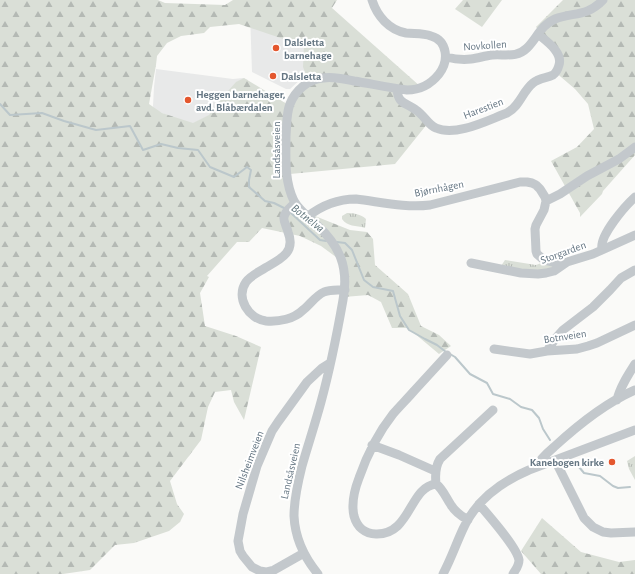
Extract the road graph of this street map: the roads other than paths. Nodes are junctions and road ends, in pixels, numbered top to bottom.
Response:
1 (372, 0) edge
2 (603, 0) edge
3 (538, 34) junction
4 (446, 58) junction
5 (397, 89) junction
6 (635, 147) edge
7 (635, 197) edge
8 (546, 201) junction
9 (295, 203) junction
10 (307, 217) junction
11 (635, 235) edge
12 (602, 250) junction
13 (567, 262) junction
14 (471, 263) dead end
15 (635, 270) edge
16 (344, 290) junction
17 (635, 325) edge
18 (494, 349) dead end
19 (548, 351) junction
20 (447, 355) dead end
21 (330, 363) junction
22 (635, 364) edge
23 (635, 390) edge
24 (617, 400) junction
25 (493, 410) dead end
26 (635, 430) edge
27 (372, 445) junction
28 (555, 460) junction
29 (536, 467) junction
30 (435, 471) junction
31 (436, 484) junction
32 (479, 504) junction
33 (468, 520) junction
34 (635, 532) edge
35 (304, 553) junction
36 (272, 572) edge
37 (318, 574) edge
38 (443, 574) edge
39 (513, 574) edge

1 - 4 street
2 - 3 street, Novkollen
3 - 4 street, Novkollen
3 - 5 street, Harestien
4 - 5 street, Landsåsveien
5 - 9 street, Landsåsveien
6 - 8 street
7 - 12 street
8 - 10 street, Bjørnhågen
8 - 13 street
9 - 10 street, Landsåsveien
9 - 16 street
10 - 16 street, Landsåsveien
11 - 12 street, Storgarden
12 - 13 street, Storgarden
13 - 14 street, Storgarden
15 - 19 street
16 - 21 street, Landsåsveien
17 - 19 street, Botnveien
18 - 19 street, Botnveien
20 - 27 street
21 - 35 street, Landsåsveien
21 - 36 street, Nilsheimveien
22 - 24 street
23 - 24 street
24 - 29 street
25 - 30 street
26 - 28 street
27 - 30 street
27 - 31 street
28 - 29 street
28 - 34 street
29 - 32 street
30 - 31 street
31 - 33 street
32 - 33 street
32 - 39 street
33 - 38 street
35 - 36 street
35 - 37 street, Landsåsveien

